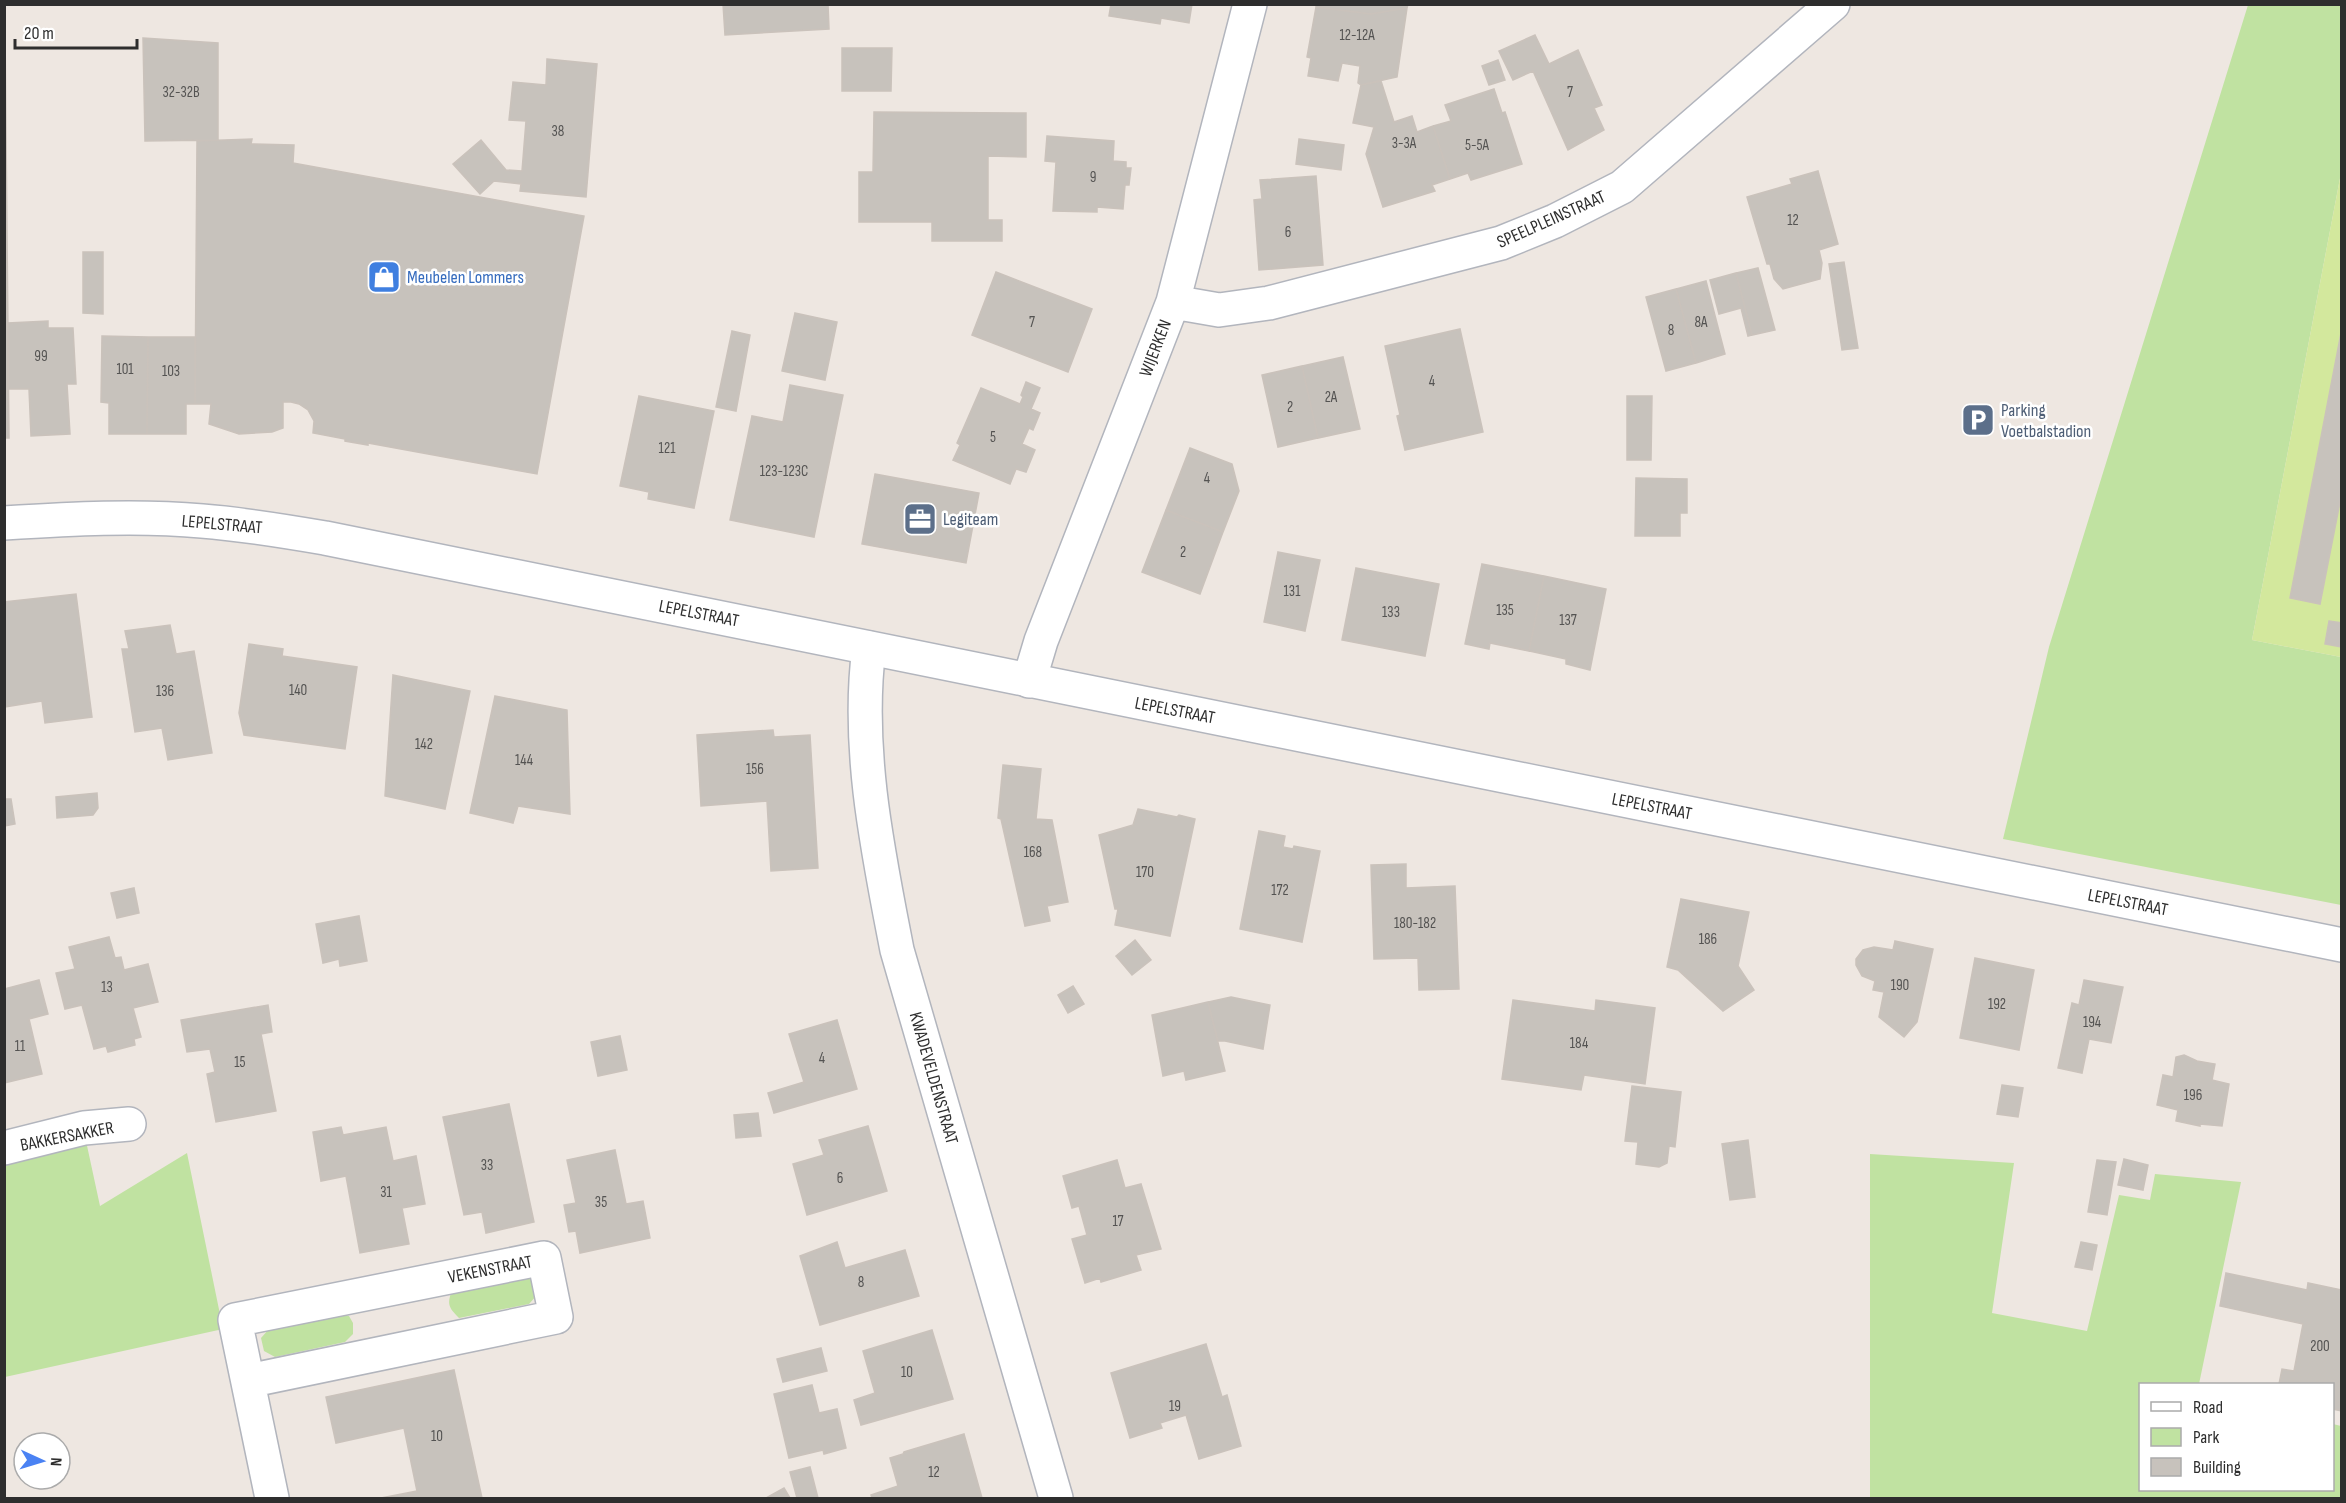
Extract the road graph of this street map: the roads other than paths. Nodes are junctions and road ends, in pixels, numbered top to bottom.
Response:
1 (1250, 4) edge
2 (1833, 4) edge
3 (1173, 302) junction
4 (4, 523) edge
5 (868, 648) junction
6 (1029, 681) junction
7 (2342, 945) edge
8 (129, 1124) dead end
9 (4, 1148) edge
10 (248, 1381) junction
11 (272, 1498) edge
12 (1056, 1498) edge

1 - 3 street, WIJERKEN
2 - 3 street, SPEELPLEINSTRAAT
3 - 6 street, WIJERKEN
4 - 5 street, LEPELSTRAAT
5 - 6 street, LEPELSTRAAT
5 - 12 street, KWADEVELDENSTRAAT
6 - 7 street, LEPELSTRAAT
8 - 9 street, BAKKERSAKKER
10 - 10 street, VEKENSTRAAT
10 - 11 street, VEKENSTRAAT

